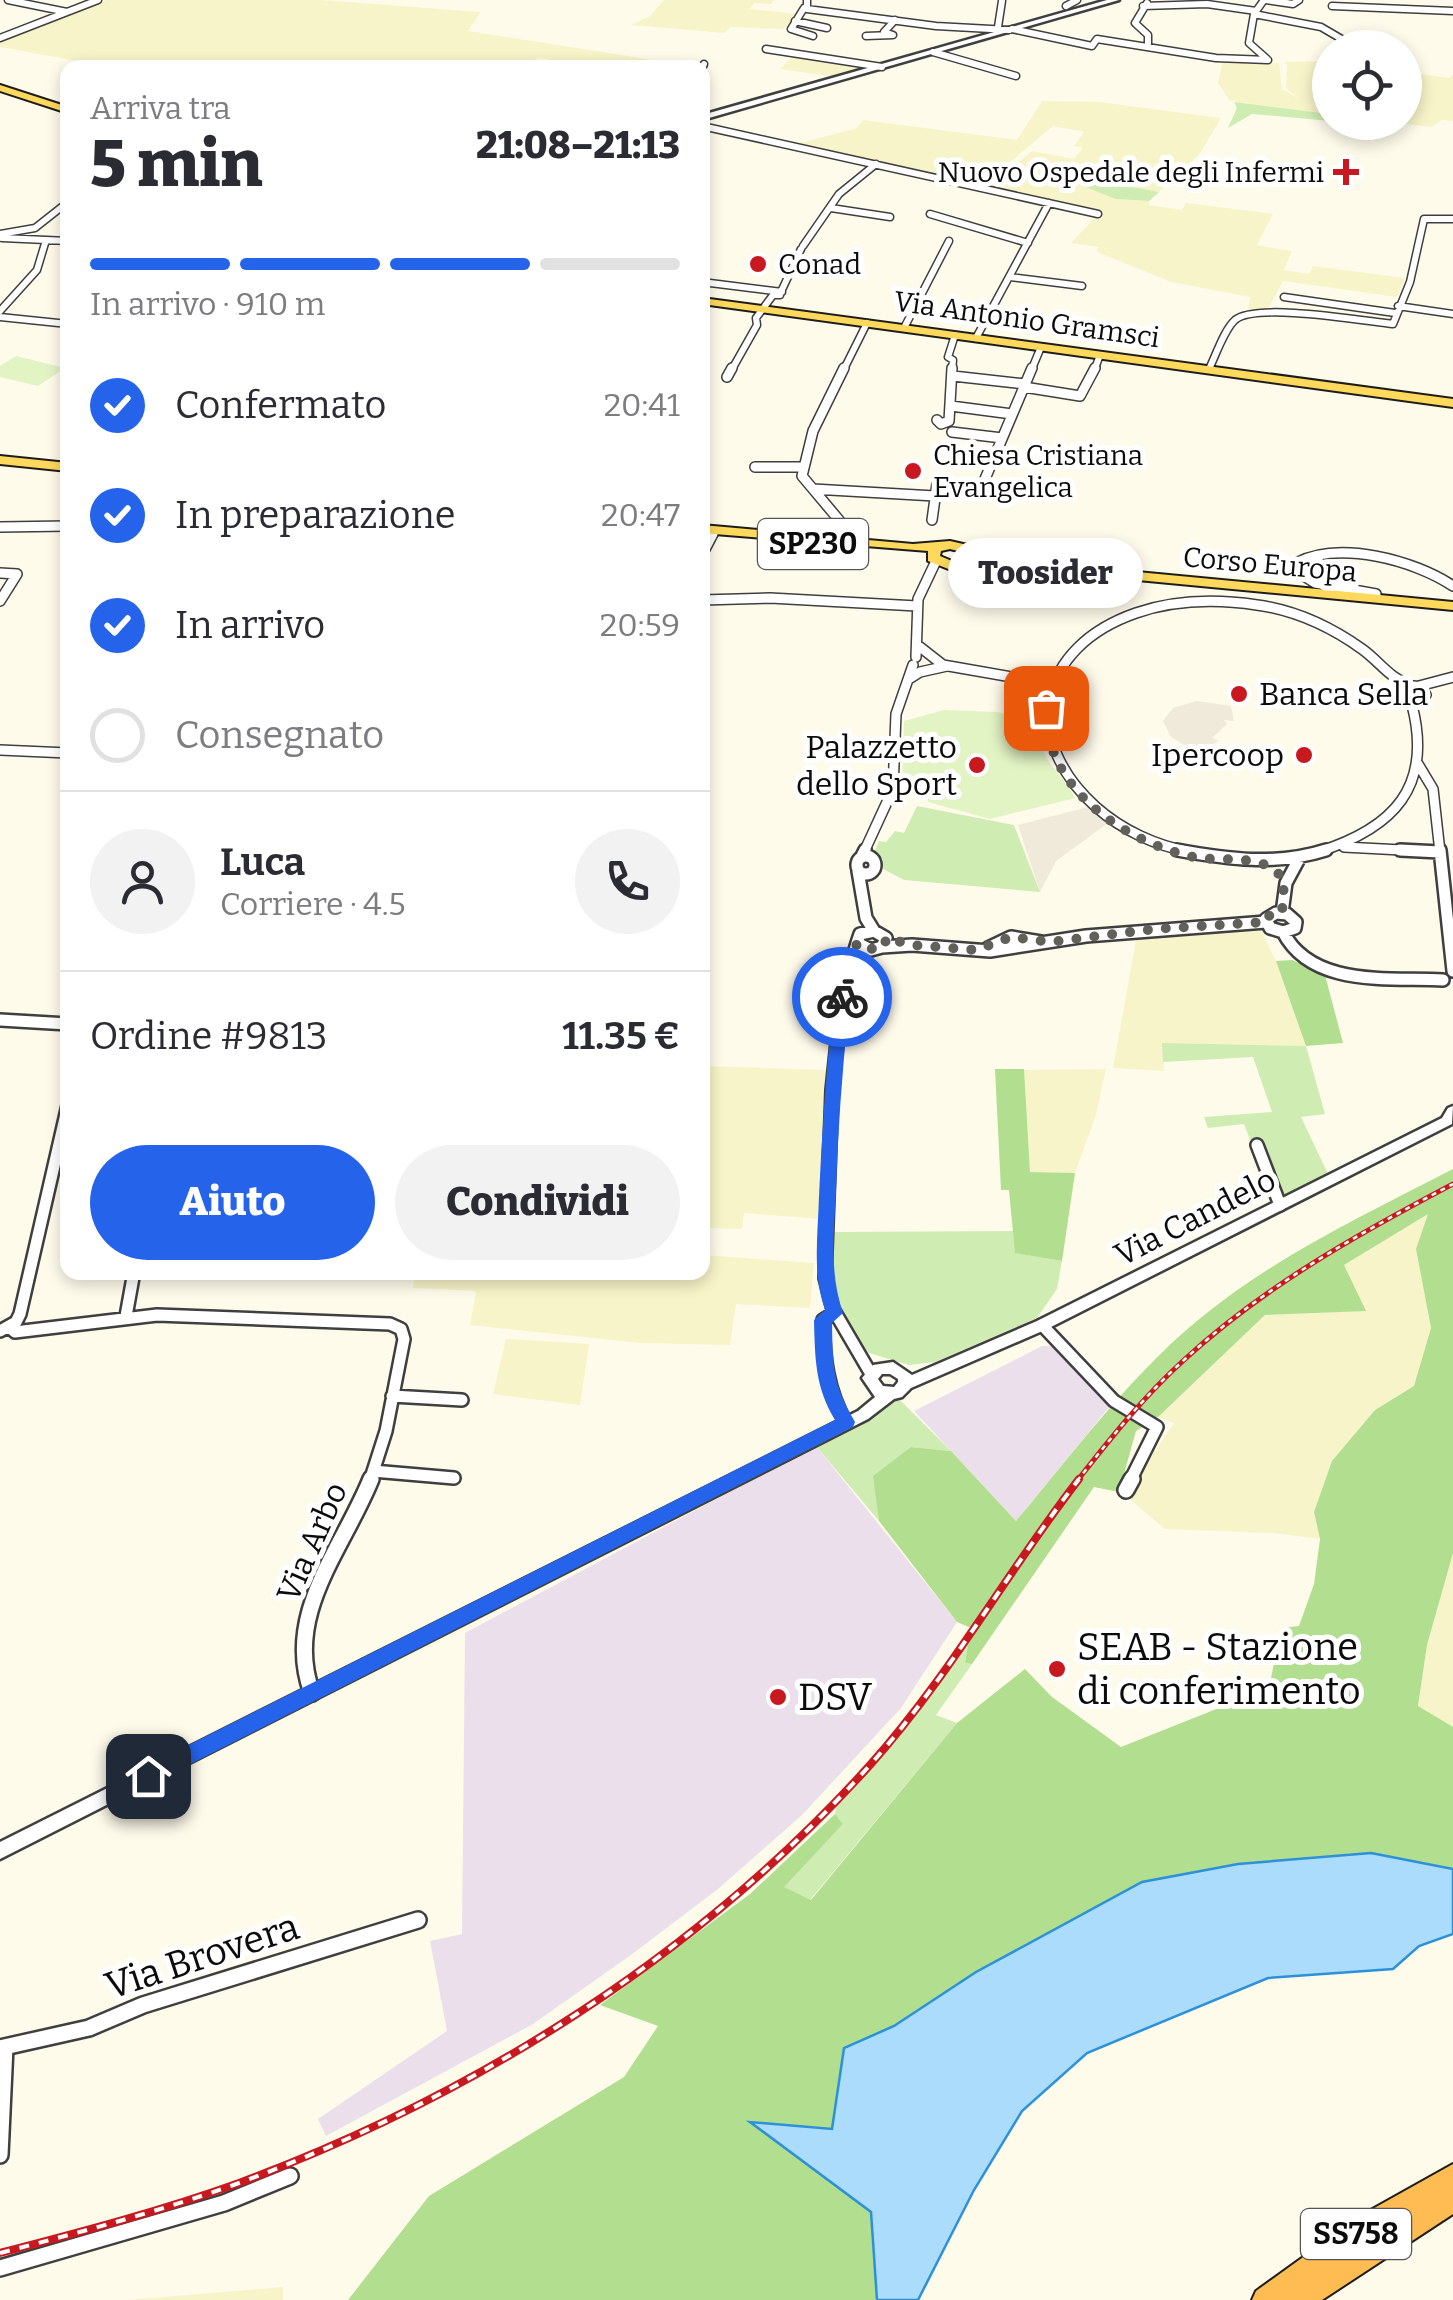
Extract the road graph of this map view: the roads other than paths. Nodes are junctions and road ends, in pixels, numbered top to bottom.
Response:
1 (8, 0) edge
2 (41, 0) edge
3 (98, 0) edge
4 (808, 0) edge
5 (1002, 0) edge
6 (1077, 0) edge
7 (1115, 0) edge
8 (1150, 0) edge
9 (1264, 0) edge
10 (1298, 0) edge
11 (1443, 0) edge
12 (32, 4) junction
13 (1143, 6) junction
14 (1332, 6) dead end
15 (804, 8) junction
16 (1453, 9) edge
17 (1080, 10) junction
18 (67, 12) junction
19 (1255, 13) junction
20 (894, 20) junction
21 (796, 21) junction
22 (998, 27) junction
23 (826, 28) dead end
24 (1011, 30) junction
25 (1325, 30) edge
26 (2, 36) edge
27 (814, 36) dead end
28 (866, 36) dead end
29 (1148, 44) junction
30 (766, 49) dead end
31 (933, 52) junction
32 (852, 55) dead end
33 (896, 62) junction
34 (882, 66) junction
35 (1016, 76) dead end
36 (0, 88) edge
37 (60, 107) edge
38 (710, 119) edge
39 (710, 124) edge
40 (876, 164) junction
41 (1050, 203) junction
42 (60, 208) edge
43 (831, 208) junction
44 (930, 214) dead end
45 (1098, 214) dead end
46 (890, 217) dead end
47 (1453, 219) edge
48 (0, 236) edge
49 (46, 240) junction
50 (60, 241) edge
51 (949, 241) dead end
52 (1028, 243) junction
53 (1010, 277) junction
54 (710, 283) edge
55 (1082, 286) dead end
56 (781, 293) junction
57 (1284, 297) dead end
58 (710, 302) edge
59 (766, 309) junction
60 (1396, 310) junction
61 (0, 314) edge
62 (1453, 314) edge
63 (60, 323) edge
64 (867, 323) junction
65 (904, 328) junction
66 (955, 335) junction
67 (976, 338) junction
68 (1041, 346) junction
69 (1100, 354) junction
70 (1209, 369) junction
71 (953, 376) junction
72 (727, 377) dead end
73 (1024, 386) junction
74 (1453, 402) edge
75 (951, 406) junction
76 (1012, 414) junction
77 (937, 420) dead end
78 (952, 432) dead end
79 (1002, 438) junction
80 (0, 460) edge
81 (60, 466) edge
82 (804, 466) junction
83 (755, 467) dead end
84 (813, 489) junction
85 (935, 496) junction
86 (932, 520) dead end
87 (60, 526) edge
88 (0, 527) edge
89 (710, 532) edge
90 (710, 532) edge
91 (838, 541) junction
92 (931, 554) junction
93 (960, 560) junction
94 (0, 573) edge
95 (926, 576) junction
96 (1453, 586) edge
97 (1376, 594) junction
98 (710, 600) edge
99 (0, 604) edge
100 (1453, 604) edge
101 (917, 606) junction
102 (12, 611) dead end
103 (916, 656) junction
104 (932, 664) junction
105 (1453, 677) edge
106 (909, 680) junction
107 (1052, 684) junction
108 (1453, 685) edge
109 (1419, 691) junction
110 (0, 750) edge
111 (60, 753) edge
112 (1418, 764) junction
113 (1339, 846) junction
114 (1440, 852) junction
115 (1300, 857) junction
116 (1257, 862) junction
117 (1285, 888) junction
118 (1282, 913) junction
119 (866, 918) junction
120 (1266, 922) junction
121 (874, 930) junction
122 (1283, 932) junction
123 (858, 938) junction
124 (881, 945) junction
125 (846, 971) junction
126 (1453, 971) edge
127 (1443, 980) junction
128 (1453, 990) edge
129 (0, 1020) edge
130 (60, 1024) edge
131 (1453, 1111) edge
132 (60, 1139) edge
133 (1257, 1145) dead end
134 (1280, 1205) junction
135 (133, 1280) edge
136 (826, 1315) junction
137 (126, 1316) junction
138 (1042, 1326) junction
139 (5, 1329) edge
140 (860, 1351) junction
141 (899, 1374) junction
142 (871, 1380) junction
143 (888, 1395) junction
144 (392, 1396) junction
145 (462, 1400) dead end
146 (846, 1422) junction
147 (373, 1471) junction
148 (454, 1478) dead end
149 (1126, 1490) dead end
150 (312, 1693) junction
151 (0, 1850) edge
152 (418, 1920) dead end
153 (2, 2048) edge
154 (0, 2154) edge
155 (290, 2176) dead end
156 (1453, 2177) edge
157 (1453, 2198) edge
158 (0, 2268) edge
159 (1265, 2300) edge
160 (1299, 2300) edge

1 - 12 street
2 - 12 street
3 - 18 street
4 - 15 street
5 - 22 street
6 - 17 street
7 - 17 street
8 - 13 street
9 - 10 street
9 - 19 street
11 - 16 street
12 - 18 street
13 - 19 street
13 - 29 street
14 - 16 street
15 - 20 street
15 - 21 street
17 - 24 street
18 - 26 street
19 - 25 street
19 - 29 street
20 - 22 street
20 - 28 street
21 - 23 street
21 - 27 street
22 - 24 street
24 - 29 street
24 - 31 street
30 - 34 street
31 - 33 street
31 - 35 street
32 - 33 street
33 - 34 street
34 - 38 street
36 - 37 main road
39 - 40 street
40 - 41 street
40 - 43 street
41 - 45 street
41 - 52 street
42 - 48 street
43 - 46 street
43 - 56 street
44 - 52 street
47 - 60 street
48 - 49 street
49 - 50 street
49 - 61 street
51 - 65 street
52 - 53 street
53 - 55 street
53 - 67 street
54 - 56 street
56 - 59 street
57 - 60 street
58 - 59 main road, Via Antonio Gramsci
59 - 64 main road, Via Antonio Gramsci
59 - 72 street
60 - 62 street
60 - 70 street
61 - 63 street
64 - 65 main road, Via Antonio Gramsci
64 - 82 street
65 - 66 main road, Via Antonio Gramsci
66 - 67 main road, Via Antonio Gramsci
66 - 71 street
67 - 68 main road, Via Antonio Gramsci
68 - 69 main road, Via Antonio Gramsci
68 - 73 street
69 - 70 main road, Via Antonio Gramsci
69 - 73 street
70 - 74 main road, Via Antonio Gramsci
71 - 73 street
71 - 75 street
73 - 76 street
75 - 76 street
75 - 77 street
76 - 79 street
78 - 79 street
79 - 85 street
80 - 81 main road
82 - 83 street
82 - 84 street
84 - 85 street
84 - 91 street
85 - 86 street
87 - 88 street
89 - 91 main road, SP230
90 - 92 main road, SP230
91 - 92 main road, SP230
92 - 93 main road
92 - 93 main road
92 - 95 street
93 - 95 street
93 - 97 main road, Corso Europa
93 - 100 main road, Corso Europa
94 - 99 street
95 - 101 street
96 - 97 street
97 - 100 main road, Corso Europa
98 - 101 street
99 - 102 street
101 - 103 street
103 - 104 street
103 - 106 street
104 - 106 street
104 - 107 street
105 - 109 street
106 - 119 street
107 - 109 street
107 - 116 street
108 - 109 street
109 - 112 street
110 - 111 street
112 - 113 street
112 - 114 street
113 - 114 street
113 - 115 street
114 - 126 street
115 - 116 street
115 - 117 street
116 - 117 street
117 - 118 street
118 - 120 street
118 - 122 street
119 - 121 street
119 - 123 street
120 - 122 street
120 - 124 street
121 - 123 street
121 - 124 street
122 - 127 street
123 - 124 street
123 - 125 street
124 - 125 street
125 - 136 street
126 - 127 street
127 - 128 street
129 - 130 street
131 - 134 street, Via Candelo
132 - 139 street
133 - 134 street
134 - 138 street, Via Candelo
135 - 137 street
136 - 140 street
136 - 146 street
137 - 139 street
137 - 144 street, Via Arbo
138 - 141 street, Via Candelo
138 - 149 street
140 - 141 street
140 - 142 street
141 - 142 street
141 - 143 street
142 - 143 street
142 - 146 street
143 - 146 street
144 - 145 street
144 - 147 street, Via Arbo
146 - 150 street
147 - 148 street, Via Arbo
147 - 150 street, Via Arbo
150 - 151 street
152 - 153 street, Via Brovera
153 - 154 street, Via Brovera
155 - 158 street
156 - 159 highway, SS758
157 - 160 highway, SS758

